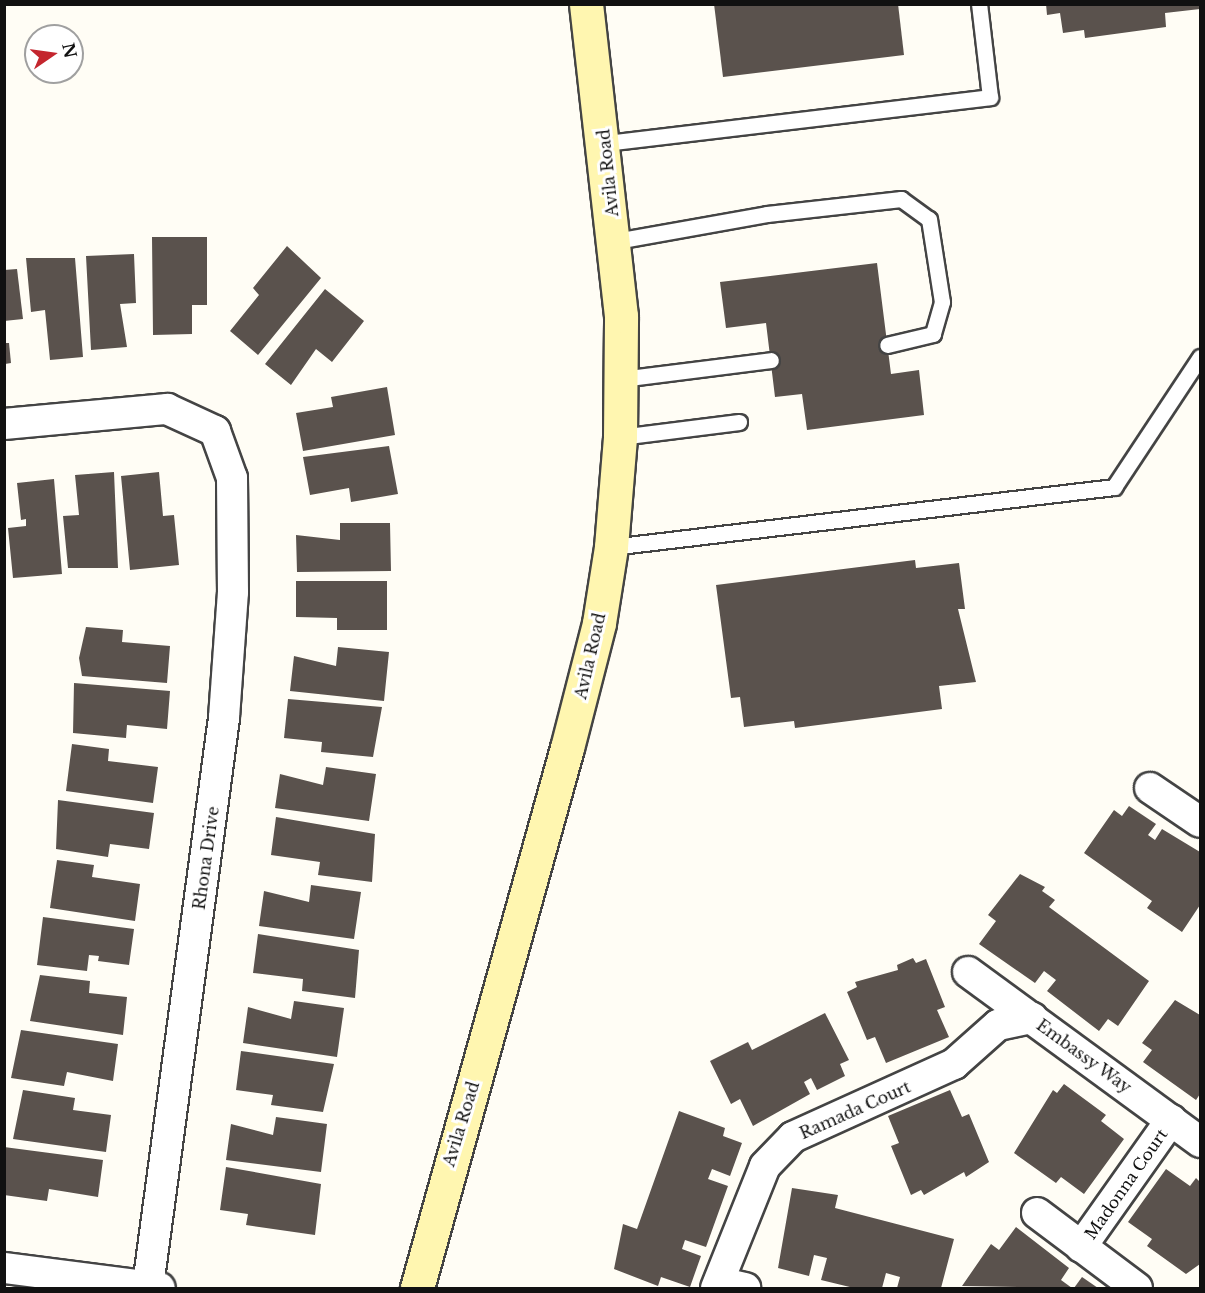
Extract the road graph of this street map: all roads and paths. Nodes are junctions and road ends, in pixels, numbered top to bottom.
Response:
1 (586, 4) edge
2 (979, 4) edge
3 (606, 143) junction
4 (616, 241) junction
5 (887, 345) dead end
6 (1200, 357) edge
7 (771, 360) dead end
8 (621, 379) junction
9 (739, 422) dead end
10 (4, 424) edge
11 (620, 437) junction
12 (611, 547) junction
13 (1150, 788) dead end
14 (1200, 822) edge
15 (968, 972) dead end
16 (1032, 1018) junction
17 (1171, 1120) junction
18 (1200, 1142) edge
19 (1037, 1213) dead end
20 (1082, 1247) junction
21 (4, 1268) edge
22 (727, 1286) edge
23 (154, 1287) edge
24 (417, 1288) edge
25 (1137, 1288) edge

1 - 3 main road, Avila Road
2 - 3 lane
3 - 4 main road, Avila Road
4 - 5 lane
4 - 8 main road, Avila Road
6 - 12 lane
7 - 8 lane
8 - 11 main road, Avila Road
9 - 11 lane
10 - 23 street, Rhona Drive
11 - 12 main road, Avila Road
12 - 24 main road, Avila Road
13 - 14 street
15 - 16 street, Embassy Way
16 - 17 street, Embassy Way
16 - 22 street, Ramada Court
17 - 18 street, Embassy Way
17 - 20 street, Madonna Court
19 - 20 street, Madonna Court
20 - 25 street, Madonna Court
21 - 23 street

